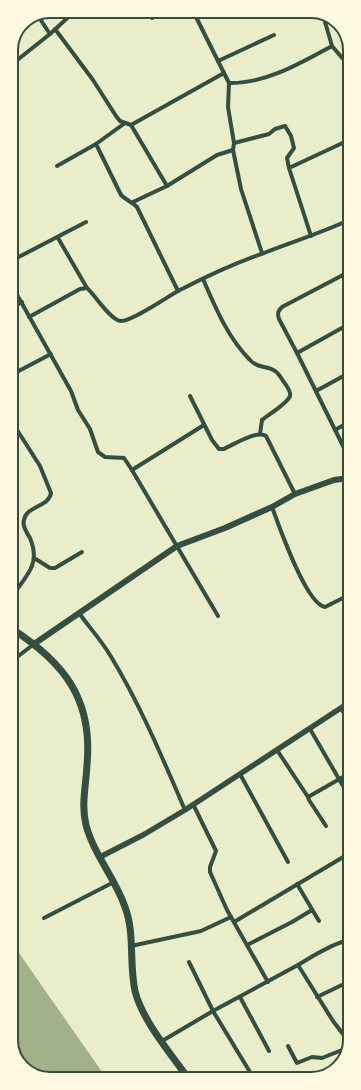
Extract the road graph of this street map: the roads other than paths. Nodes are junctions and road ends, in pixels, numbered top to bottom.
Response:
1 (67, 18) edge
2 (196, 18) edge
3 (40, 20) edge
4 (325, 21) edge
5 (55, 29) junction
6 (50, 34) junction
7 (274, 35) dead end
8 (332, 46) junction
9 (18, 59) edge
10 (343, 59) edge
11 (218, 61) junction
12 (224, 73) junction
13 (229, 83) junction
14 (124, 123) junction
15 (131, 125) junction
16 (234, 143) junction
17 (343, 143) edge
18 (96, 144) junction
19 (233, 150) junction
20 (57, 166) dead end
21 (289, 168) junction
22 (167, 186) junction
23 (133, 202) junction
24 (86, 222) dead end
25 (343, 223) edge
26 (311, 236) junction
27 (58, 238) junction
28 (262, 253) junction
29 (18, 258) edge
30 (343, 275) edge
31 (202, 279) junction
32 (87, 288) junction
33 (178, 291) junction
34 (18, 295) edge
35 (22, 302) junction
36 (18, 304) edge
37 (29, 317) junction
38 (343, 327) edge
39 (297, 353) junction
40 (50, 354) junction
41 (18, 372) edge
42 (343, 376) edge
43 (316, 391) junction
44 (190, 396) dead end
45 (204, 425) junction
46 (343, 425) edge
47 (335, 430) junction
48 (18, 431) edge
49 (260, 434) junction
50 (343, 446) edge
51 (132, 470) junction
52 (343, 479) edge
53 (296, 494) junction
54 (272, 507) junction
55 (177, 546) junction
56 (82, 552) dead end
57 (34, 558) junction
58 (18, 588) edge
59 (343, 598) edge
60 (79, 613) junction
61 (218, 616) dead end
62 (18, 633) edge
63 (34, 644) junction
64 (18, 656) edge
65 (341, 708) joint
66 (343, 712) edge
67 (310, 729) junction
68 (277, 750) junction
69 (240, 774) junction
70 (343, 777) edge
71 (339, 779) junction
72 (343, 786) edge
73 (308, 797) junction
74 (193, 804) junction
75 (185, 810) junction
76 (326, 826) dead end
77 (100, 857) junction
78 (343, 857) edge
79 (288, 862) dead end
80 (114, 882) junction
81 (297, 884) junction
82 (312, 910) junction
83 (231, 917) junction
84 (44, 918) dead end
85 (234, 922) junction
86 (318, 922) dead end
87 (343, 942) edge
88 (247, 945) junction
89 (131, 946) junction
90 (189, 962) dead end
91 (298, 965) junction
92 (268, 982) junction
93 (343, 984) edge
94 (240, 997) junction
95 (317, 997) junction
96 (213, 1011) junction
97 (343, 1034) edge
98 (162, 1041) junction
99 (288, 1046) dead end
100 (341, 1050) edge
101 (269, 1051) dead end
102 (184, 1072) edge
103 (250, 1072) edge

1 - 5 street
2 - 11 street
3 - 6 street
4 - 8 street
5 - 6 street
5 - 14 street
6 - 9 street
7 - 11 street
8 - 10 street
8 - 13 street
11 - 12 street
12 - 13 street
12 - 15 street
13 - 16 street
14 - 15 street
14 - 18 street
15 - 22 street
16 - 19 street
16 - 21 street
17 - 21 street
18 - 20 street
18 - 23 street
19 - 22 street
19 - 28 street
21 - 26 street
22 - 23 street
23 - 33 street
24 - 27 street
25 - 26 street
26 - 28 street
27 - 29 street
27 - 32 street
28 - 31 street
30 - 39 street
31 - 33 street
31 - 49 street
32 - 33 street
32 - 37 street
34 - 35 street
35 - 36 street
35 - 37 street
37 - 40 street
38 - 39 street
39 - 43 street
40 - 41 street
40 - 51 street
42 - 43 street
43 - 47 street
44 - 45 street
45 - 49 street
45 - 51 street
46 - 47 street
47 - 50 street
48 - 57 street
49 - 53 street
51 - 55 street
52 - 53 main road
53 - 54 main road
54 - 55 main road
54 - 59 street
55 - 60 main road
55 - 61 street
56 - 57 street
57 - 58 street
60 - 63 main road
60 - 75 street
62 - 63 main road
63 - 64 street
63 - 77 main road
65 - 66 street
65 - 67 street
67 - 68 street
67 - 71 street
68 - 69 street
68 - 73 street
69 - 74 street
69 - 79 street
70 - 71 street
71 - 72 street
71 - 73 street
73 - 76 street
74 - 75 street
74 - 83 street
75 - 77 street
77 - 80 main road
78 - 81 street
80 - 84 street
80 - 89 main road
81 - 82 street
81 - 85 street
82 - 86 street
82 - 88 street
83 - 85 street
83 - 89 street
85 - 88 street
87 - 91 street
88 - 92 street
89 - 98 main road
90 - 96 street
91 - 92 street
91 - 95 street
92 - 94 street
93 - 95 street
94 - 96 street
94 - 101 street
95 - 97 street
96 - 98 street
96 - 103 street
98 - 102 main road
99 - 100 street

